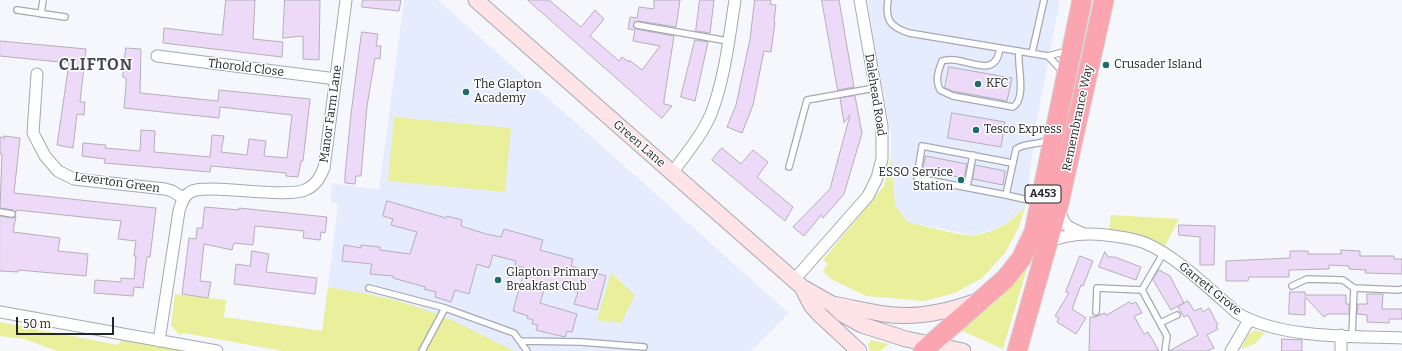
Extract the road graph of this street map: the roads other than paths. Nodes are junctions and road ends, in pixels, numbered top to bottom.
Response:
1 (43, 0) edge
2 (346, 0) edge
3 (476, 0) edge
4 (735, 0) edge
5 (860, 0) edge
6 (888, 0) edge
7 (1044, 0) edge
8 (1082, 0) edge
9 (1104, 0) edge
10 (17, 10) dead end
11 (41, 14) junction
12 (65, 17) dead end
13 (637, 25) dead end
14 (728, 41) junction
15 (1000, 48) junction
16 (1072, 49) junction
17 (1019, 51) junction
18 (1032, 53) junction
19 (157, 56) dead end
20 (1048, 56) junction
21 (36, 74) dead end
22 (1066, 77) junction
23 (336, 79) junction
24 (875, 88) junction
25 (1057, 127) junction
26 (973, 155) junction
27 (1012, 163) junction
28 (789, 167) dead end
29 (672, 173) junction
30 (966, 187) junction
31 (1006, 195) junction
32 (183, 198) junction
33 (1050, 203) junction
34 (0, 212) edge
35 (12, 214) dead end
36 (1083, 233) junction
37 (1050, 241) junction
38 (1164, 252) junction
39 (798, 284) junction
40 (1292, 286) dead end
41 (369, 288) dead end
42 (1354, 288) junction
43 (1402, 289) edge
44 (1142, 290) junction
45 (985, 297) junction
46 (832, 304) junction
47 (445, 308) junction
48 (0, 312) edge
49 (1096, 312) dead end
50 (1177, 315) dead end
51 (1249, 320) junction
52 (1160, 323) junction
53 (1347, 335) junction
54 (1402, 338) edge
55 (158, 341) junction
56 (520, 341) junction
57 (644, 347) dead end
58 (927, 347) edge
59 (217, 351) edge
60 (422, 351) edge
61 (527, 351) edge
62 (859, 351) edge
63 (958, 351) edge
64 (1017, 351) edge
65 (1165, 351) edge
66 (1231, 351) edge
67 (1341, 351) edge

1 - 11 lane
2 - 23 street, Manor Farm Lane
3 - 29 street, Green Lane
4 - 14 street
5 - 24 street, Dalehead Road
6 - 15 lane
7 - 18 lane
8 - 16 highway, Remembrance Way / A453
9 - 33 highway, Remembrance Way / A453
10 - 11 lane
11 - 12 lane
13 - 14 lane
14 - 29 street
15 - 17 lane
15 - 17 lane
16 - 20 lane
16 - 22 highway, Remembrance Way / A453
17 - 18 lane
18 - 20 lane
19 - 23 street, Thorold Close
20 - 22 lane
21 - 32 street, Leverton Green
22 - 25 highway, Remembrance Way / A453
23 - 32 street, Manor Farm Lane
24 - 28 lane
24 - 39 street, Dalehead Road
25 - 27 lane
25 - 33 highway, Remembrance Way / A453
26 - 27 lane
26 - 30 lane
26 - 30 lane
27 - 31 lane
29 - 39 street, Green Lane
30 - 31 lane
31 - 33 lane
32 - 55 street
33 - 36 street, Garrett Grove
33 - 37 highway, Remembrance Way / A453
33 - 45 highway, Remembrance Way / A453
34 - 35 lane
36 - 37 street, Garrett Grove
36 - 38 street, Garrett Grove
37 - 64 highway, Remembrance Way
38 - 44 lane
38 - 51 street, Garrett Grove
39 - 46 street, Green Lane
39 - 62 street, Green Lane
40 - 42 lane
41 - 47 lane
42 - 43 lane
42 - 53 lane
44 - 49 lane
44 - 52 lane
45 - 46 street, Green Lane
45 - 58 highway, Remembrance Way / A453
46 - 58 street, Green Lane
47 - 56 lane
47 - 60 lane
48 - 55 street
50 - 52 lane
51 - 53 street, Garrett Grove
51 - 66 street
52 - 65 lane
53 - 54 street, Garrett Grove
53 - 67 street
55 - 59 street
56 - 57 lane
56 - 61 lane
58 - 63 street, Green Lane

